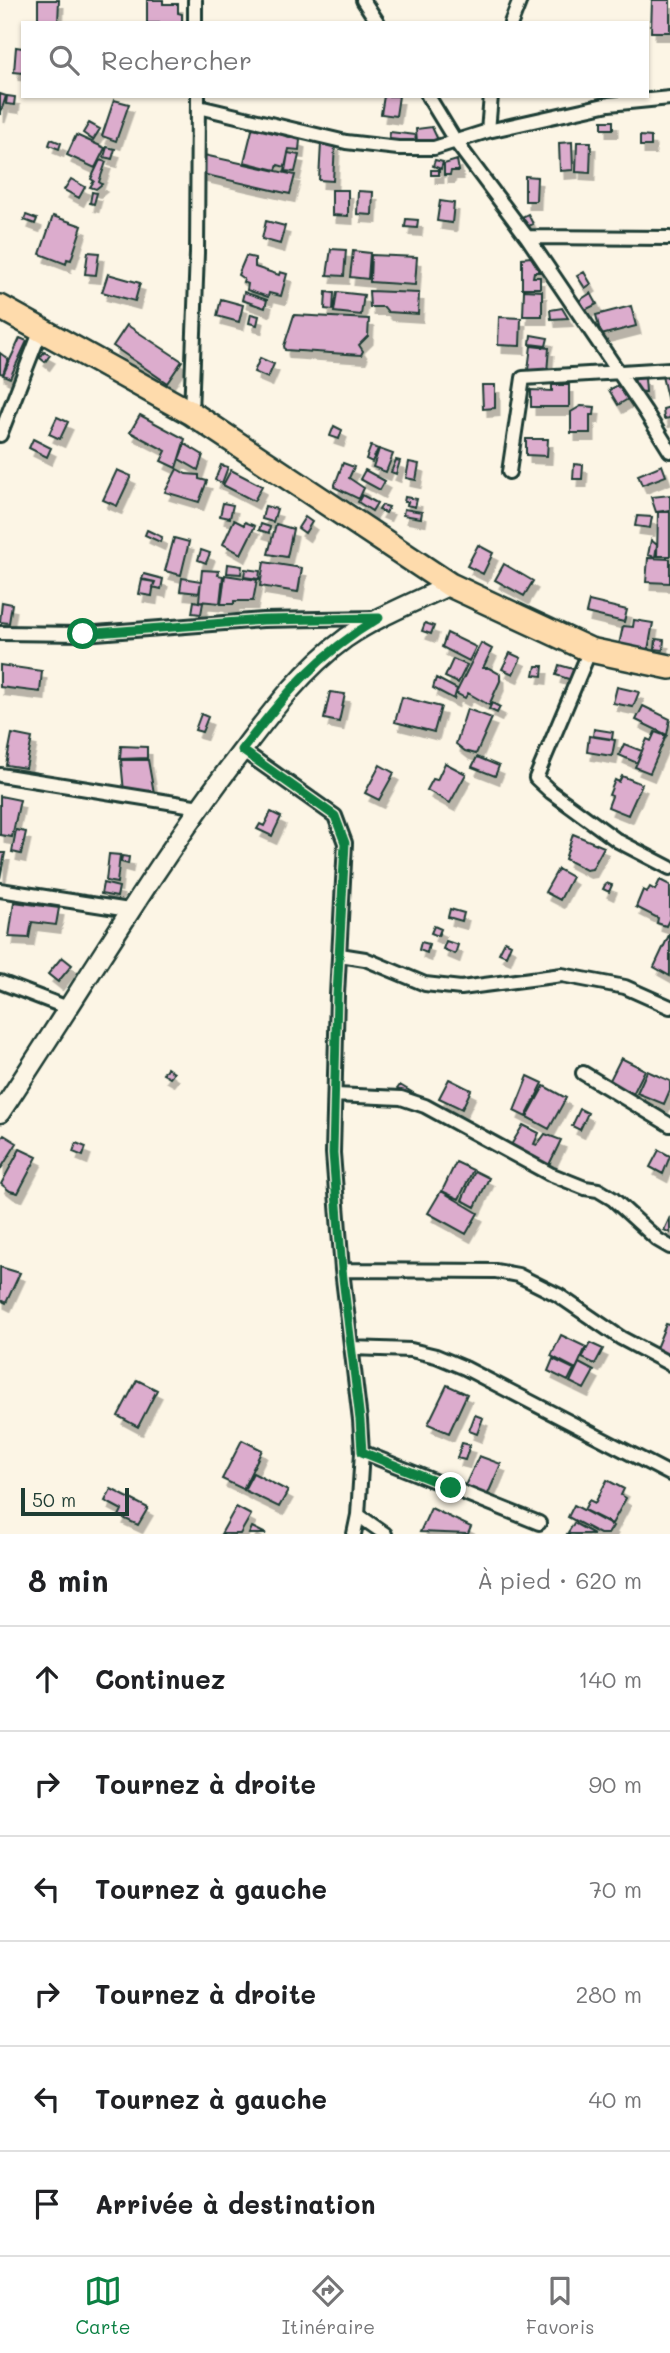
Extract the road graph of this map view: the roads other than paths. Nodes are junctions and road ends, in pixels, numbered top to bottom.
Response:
1 (195, 0) edge
2 (363, 0) edge
3 (520, 0) edge
4 (195, 21) edge
5 (377, 21) edge
6 (512, 21) edge
7 (429, 98) edge
8 (491, 98) edge
9 (670, 98) edge
10 (198, 102) edge
11 (488, 131) junction
12 (456, 142) junction
13 (527, 237) junction
14 (670, 238) edge
15 (0, 307) edge
16 (41, 330) junction
17 (670, 369) edge
18 (618, 372) junction
19 (191, 413) junction
20 (0, 436) edge
21 (670, 451) edge
22 (509, 472) dead end
23 (450, 585) junction
24 (379, 618) junction
25 (0, 632) edge
26 (590, 650) junction
27 (670, 667) edge
28 (242, 750) junction
29 (0, 775) edge
30 (200, 807) junction
31 (670, 868) edge
32 (0, 890) edge
33 (129, 911) junction
34 (340, 955) junction
35 (0, 982) edge
36 (670, 1007) edge
37 (68, 1008) junction
38 (583, 1073) dead end
39 (335, 1095) junction
40 (0, 1113) edge
41 (670, 1125) edge
42 (670, 1247) edge
43 (342, 1270) junction
44 (351, 1348) junction
45 (670, 1364) edge
46 (362, 1452) junction
47 (670, 1474) edge
48 (358, 1515) junction
49 (539, 1523) dead end
50 (354, 1534) edge
51 (385, 1534) edge

1 - 4 street
2 - 5 street
3 - 6 street
7 - 12 street
8 - 11 street
9 - 11 street
10 - 12 street
10 - 19 street
11 - 12 street
12 - 13 street
13 - 14 street
13 - 18 street
15 - 16 highway
16 - 19 highway
16 - 20 street
17 - 18 street
18 - 21 street
18 - 22 street
19 - 23 highway
23 - 24 street
23 - 26 highway
24 - 25 street
24 - 28 street
26 - 27 highway
26 - 31 street
28 - 30 street
28 - 34 street
29 - 30 street
30 - 33 street
32 - 33 street
33 - 37 street
34 - 36 street
34 - 39 street
35 - 37 street
37 - 40 street
38 - 41 street
39 - 42 street
39 - 43 street
43 - 44 street
43 - 45 street
44 - 46 street
44 - 47 street
46 - 48 street
46 - 49 street
48 - 50 street
48 - 51 street

